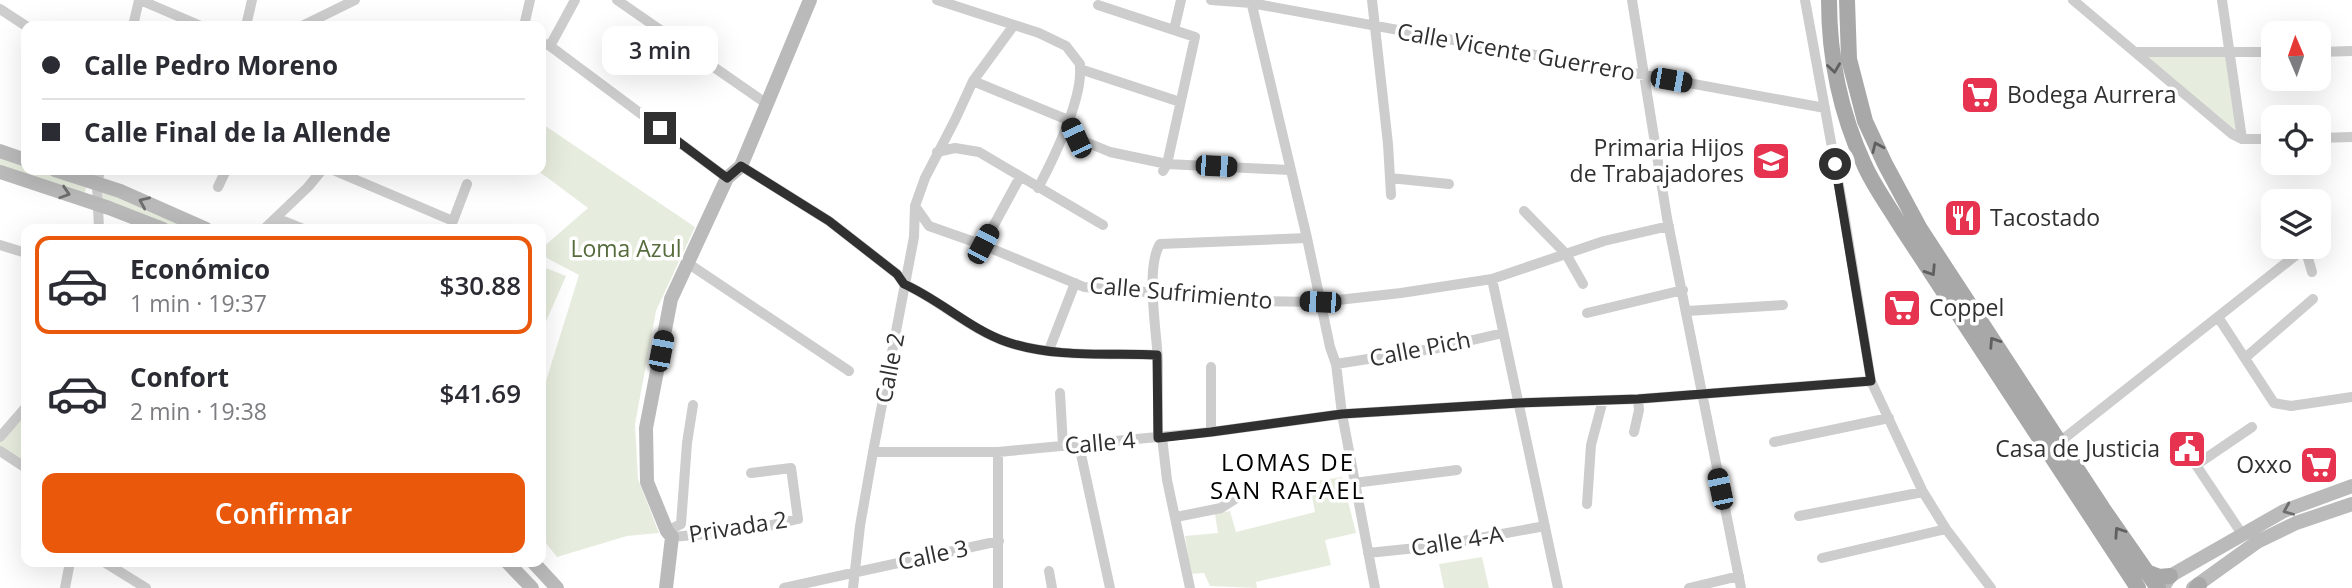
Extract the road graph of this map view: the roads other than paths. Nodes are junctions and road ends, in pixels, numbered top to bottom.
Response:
1 (139, 0) edge
2 (251, 0) edge
3 (355, 0) edge
4 (530, 0) edge
5 (575, 0) edge
6 (617, 0) edge
7 (810, 0) edge
8 (937, 0) edge
9 (1181, 0) edge
10 (1211, 0) edge
11 (1372, 0) edge
12 (1632, 0) edge
13 (1805, 0) edge
14 (1829, 0) edge
15 (1847, 0) edge
16 (2073, 0) edge
17 (2222, 0) edge
18 (1251, 2) edge
19 (1098, 5) dead end
20 (0, 9) edge
21 (134, 21) edge
22 (189, 21) edge
23 (247, 21) edge
24 (312, 21) edge
25 (525, 21) edge
26 (21, 23) edge
27 (1014, 25) junction
28 (1829, 25) junction
29 (1373, 26) junction
30 (1810, 26) junction
31 (1174, 30) junction
32 (546, 43) edge
33 (546, 45) edge
34 (2352, 51) edge
35 (2134, 52) junction
36 (2261, 52) edge
37 (2331, 52) edge
38 (2230, 53) junction
39 (1080, 69) junction
40 (1645, 75) junction
41 (973, 81) junction
42 (1180, 102) junction
43 (767, 104) junction
44 (1825, 108) junction
45 (1068, 120) junction
46 (2352, 137) edge
47 (2261, 138) edge
48 (2331, 138) edge
49 (2242, 139) junction
50 (0, 151) edge
51 (937, 152) junction
52 (21, 158) edge
53 (741, 166) junction
54 (1166, 167) junction
55 (1289, 170) junction
56 (0, 172) edge
57 (69, 175) edge
58 (99, 175) edge
59 (224, 175) edge
60 (318, 175) edge
61 (344, 175) edge
62 (1020, 177) junction
63 (727, 178) junction
64 (1390, 178) junction
65 (467, 184) dead end
66 (1450, 184) dead end
67 (97, 185) junction
68 (218, 187) dead end
69 (1038, 188) junction
70 (1391, 195) dead end
71 (97, 204) junction
72 (915, 206) junction
73 (1524, 211) dead end
74 (275, 218) junction
75 (99, 224) edge
76 (150, 224) edge
77 (195, 224) edge
78 (269, 224) edge
79 (290, 224) edge
80 (1103, 225) dead end
81 (1669, 226) junction
82 (1307, 238) junction
83 (983, 244) junction
84 (0, 245) edge
85 (21, 251) edge
86 (1566, 254) junction
87 (2291, 259) edge
88 (2308, 259) edge
89 (686, 262) junction
90 (2312, 272) dead end
91 (1492, 279) junction
92 (1076, 283) junction
93 (904, 284) junction
94 (1583, 284) dead end
95 (1683, 290) junction
96 (1153, 291) junction
97 (2313, 299) dead end
98 (1320, 302) junction
99 (1783, 305) dead end
100 (1688, 312) junction
101 (1587, 313) dead end
102 (2218, 317) junction
103 (1503, 333) junction
104 (1049, 350) junction
105 (1157, 355) junction
106 (2245, 358) junction
107 (1336, 364) junction
108 (1211, 368) dead end
109 (849, 371) dead end
110 (1871, 381) junction
111 (1060, 393) dead end
112 (1702, 394) junction
113 (2352, 397) edge
114 (1638, 399) junction
115 (1604, 400) junction
116 (1519, 403) junction
117 (693, 405) dead end
118 (21, 413) edge
119 (1342, 414) junction
120 (1889, 418) junction
121 (2252, 427) dead end
122 (1211, 432) junction
123 (1634, 432) dead end
124 (0, 437) edge
125 (1160, 437) junction
126 (1774, 442) dead end
127 (1079, 445) junction
128 (1063, 446) junction
129 (2054, 447) junction
130 (0, 451) edge
131 (873, 452) junction
132 (998, 452) junction
133 (21, 465) edge
134 (1457, 470) dead end
135 (751, 473) dead end
136 (1354, 482) junction
137 (2352, 486) edge
138 (1923, 492) junction
139 (1235, 499) dead end
140 (1587, 504) dead end
141 (2352, 504) edge
142 (1799, 516) dead end
143 (1176, 517) junction
144 (1545, 526) junction
145 (1946, 529) junction
146 (670, 534) junction
147 (2237, 537) junction
148 (999, 541) junction
149 (2241, 552) junction
150 (1368, 553) junction
151 (1822, 558) dead end
152 (69, 567) edge
153 (112, 567) edge
154 (512, 567) edge
155 (538, 567) edge
156 (2144, 570) junction
157 (1049, 571) dead end
158 (856, 572) junction
159 (1739, 576) junction
160 (2164, 584) edge
161 (2196, 587) edge
162 (65, 588) edge
163 (146, 588) edge
164 (532, 588) edge
165 (557, 588) edge
166 (666, 588) edge
167 (784, 588) edge
168 (853, 588) edge
169 (998, 588) edge
170 (1052, 588) edge
171 (1110, 588) edge
172 (1191, 588) edge
173 (1375, 588) edge
174 (1558, 588) edge
175 (1689, 588) edge
176 (1741, 588) edge
177 (1992, 588) edge
178 (2138, 588) edge
179 (2146, 588) edge

1 - 21 street
1 - 22 street
2 - 23 street
3 - 24 street
4 - 25 street
5 - 32 street
6 - 43 street
7 - 43 street
8 - 27 street
9 - 31 street
10 - 18 street, Calle Vicente Guerrero
11 - 29 street, Calle Vicente Guerrero
12 - 40 street
13 - 30 street
14 - 28 main road
129 -> 15 main road
16 - 35 street
17 - 38 street
18 - 29 street, Calle Vicente Guerrero
18 - 55 street
19 - 31 street
20 - 26 street
27 - 39 street
27 - 41 street, Calle 2
28 - 30 street
28 -> 129 main road
29 - 40 street, Calle Vicente Guerrero
29 - 64 street, Calle Vicente Guerrero
30 - 44 street
31 - 42 street
33 - 63 street
34 - 37 street
35 - 38 street
35 - 49 street
36 - 38 street
38 - 49 street
39 - 42 street
39 - 45 street
40 - 44 street, Calle Vicente Guerrero
40 - 81 street
41 - 45 street
41 - 51 street, Calle 2
42 - 54 street
43 - 53 street
44 - 110 street
45 - 54 street
45 - 69 street
46 - 48 street
47 - 49 street
50 - 52 street
51 - 62 street
51 - 72 street, Calle 2
53 - 63 street
53 - 93 street
54 - 55 street
55 - 82 street
56 -> 71 street
57 - 67 street
58 - 67 street
59 - 68 street
60 - 74 street
61 - 65 street
62 - 69 street
62 - 83 street
63 - 89 street
64 - 66 street
64 - 70 street, Calle Vicente Guerrero
67 - 71 street
77 -> 67 street
69 - 80 street
71 - 75 street
71 - 76 street
72 - 83 street, Calle Sufrimiento
72 - 93 street, Calle 2
73 - 86 street
74 - 78 street
74 - 79 street
81 - 86 street, Calle Sufrimiento
81 - 95 street
82 - 96 street
82 - 98 street
83 - 92 street, Calle Sufrimiento
84 - 85 street
86 - 91 street, Calle Sufrimiento
86 - 94 street
87 - 102 street
88 - 90 street
89 - 109 street
89 - 146 street
91 - 98 street, Calle Sufrimiento
91 - 103 street
92 - 96 street, Calle Sufrimiento
92 - 104 street
93 - 104 street
93 - 131 street, Calle 2
95 - 100 street
95 - 101 street
96 - 98 street, Calle Sufrimiento
96 - 105 street
97 - 106 street
98 - 107 street
99 - 100 street
100 - 112 street
102 - 106 street
102 - 129 street
103 - 107 street, Calle Pich
103 - 116 street
104 - 105 street
105 - 125 street
106 - 113 street
107 - 119 street
108 - 122 street
110 - 112 street, Calle 4
110 - 120 street
111 - 128 street
112 - 114 street, Calle 4
112 - 159 street
114 - 115 street, Calle 4
114 - 123 street
115 - 116 street, Calle 4
115 - 140 street
116 - 119 street, Calle 4
116 - 144 street
117 - 146 street
118 - 124 street
119 - 122 street, Calle 4
119 - 136 street
120 - 126 street
120 - 138 street
121 - 147 street
122 - 125 street, Calle 4
125 - 127 street, Calle 4
125 - 143 street
127 - 128 street, Calle 4
127 - 171 street
128 - 132 street, Calle 4
156 -> 129 main road
129 - 178 main road
130 - 133 street
131 - 132 street, Calle 4
131 - 158 street, Calle 2
132 - 148 street
134 - 136 street
135 - 146 street, Privada 2
136 - 150 street
137 -> 147 street
138 - 142 street
138 - 145 street
139 - 143 street
141 - 149 street
143 - 172 street
144 - 150 street, Calle 4-A
144 - 174 street
145 - 151 street
145 - 177 street
146 - 166 street
147 - 149 street
147 - 160 street
148 - 158 street, Calle 3
148 - 169 street
149 - 161 street
150 - 173 street
152 - 162 street
153 - 163 street
154 - 164 street
155 - 165 street
156 - 160 main road
156 - 179 main road
157 - 170 street
158 - 167 street, Calle 3
158 - 168 street, Calle 2
159 - 175 street
159 - 176 street

